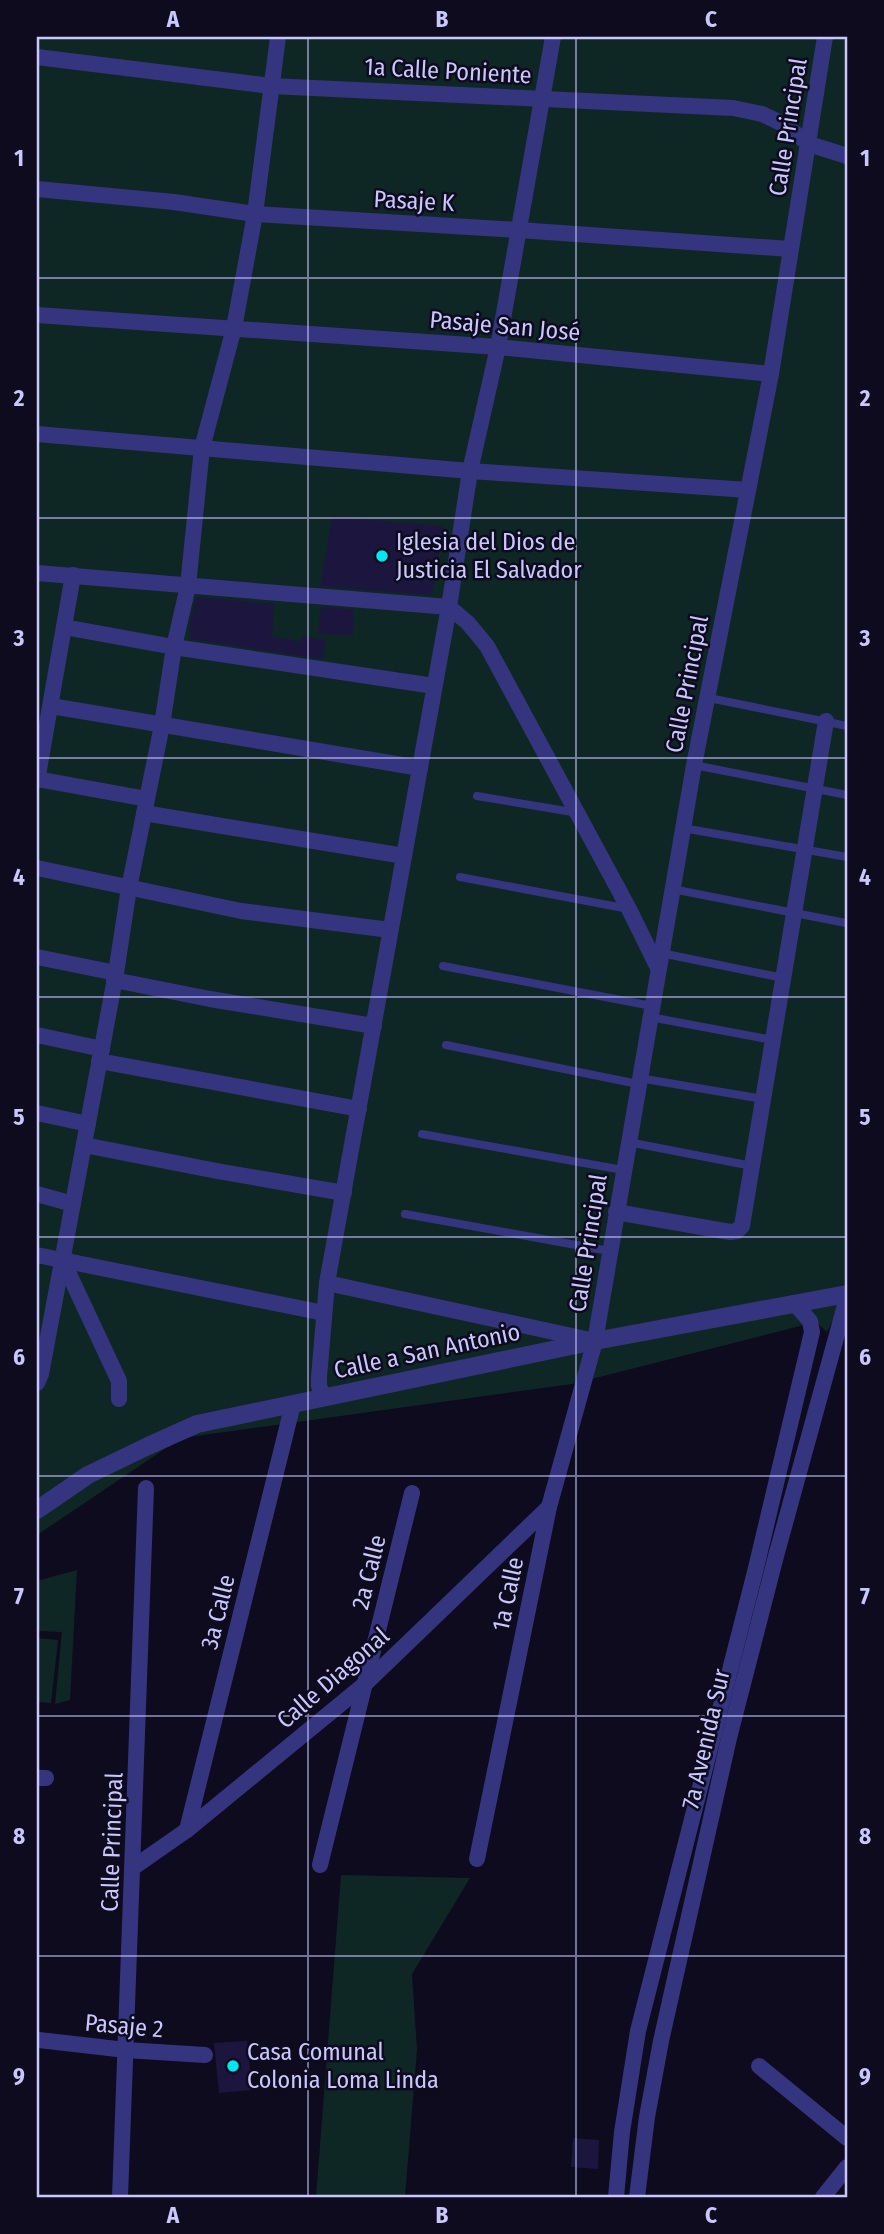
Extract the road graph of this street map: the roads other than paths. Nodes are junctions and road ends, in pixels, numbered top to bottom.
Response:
1 (278, 37) edge
2 (553, 37) edge
3 (825, 37) edge
4 (37, 57) edge
5 (271, 86) junction
6 (542, 98) junction
7 (809, 144) junction
8 (847, 156) edge
9 (37, 189) edge
10 (255, 214) junction
11 (520, 230) junction
12 (790, 249) junction
13 (37, 315) edge
14 (234, 328) junction
15 (498, 347) junction
16 (771, 374) junction
17 (37, 434) edge
18 (202, 448) junction
19 (470, 471) junction
20 (748, 490) junction
21 (37, 573) edge
22 (73, 575) junction
23 (188, 586) junction
24 (449, 607) junction
25 (64, 627) junction
26 (174, 647) junction
27 (434, 686) junction
28 (709, 698) junction
29 (45, 713) edge
30 (826, 721) junction
31 (162, 725) junction
32 (847, 726) edge
33 (694, 765) junction
34 (419, 768) junction
35 (37, 780) edge
36 (815, 788) junction
37 (847, 794) edge
38 (477, 796) dead end
39 (145, 806) junction
40 (578, 813) junction
41 (683, 828) junction
42 (805, 849) junction
43 (404, 856) junction
44 (847, 857) edge
45 (37, 868) edge
46 (460, 877) dead end
47 (129, 888) junction
48 (672, 889) junction
49 (629, 909) junction
50 (794, 913) junction
51 (846, 923) edge
52 (390, 930) junction
53 (37, 957) edge
54 (660, 961) junction
55 (443, 966) dead end
56 (115, 977) junction
57 (783, 978) junction
58 (651, 1012) junction
59 (374, 1026) junction
60 (37, 1035) edge
61 (773, 1040) junction
62 (446, 1045) dead end
63 (101, 1055) junction
64 (639, 1081) junction
65 (763, 1099) junction
66 (359, 1109) junction
67 (37, 1114) edge
68 (88, 1124) junction
69 (422, 1134) dead end
70 (628, 1142) junction
71 (83, 1145) junction
72 (752, 1166) junction
73 (623, 1170) junction
74 (344, 1193) junction
75 (37, 1194) edge
76 (73, 1204) junction
77 (616, 1212) junction
78 (405, 1214) dead end
79 (609, 1251) junction
80 (37, 1255) edge
81 (62, 1259) junction
82 (327, 1283) junction
83 (847, 1296) edge
84 (794, 1303) junction
85 (324, 1313) junction
86 (595, 1341) junction
87 (37, 1383) edge
88 (324, 1397) junction
89 (119, 1399) dead end
90 (293, 1404) junction
91 (146, 1489) dead end
92 (412, 1493) dead end
93 (549, 1507) junction
94 (37, 1510) edge
95 (365, 1684) junction
96 (187, 1830) junction
97 (477, 1859) dead end
98 (320, 1865) dead end
99 (134, 1867) junction
100 (39, 2040) dead end
101 (126, 2050) junction
102 (205, 2055) dead end
103 (759, 2066) dead end
104 (847, 2138) edge
105 (847, 2167) edge
106 (120, 2197) edge
107 (615, 2197) edge
108 (638, 2197) edge
109 (823, 2197) edge

1 - 5 street
2 - 6 street
3 - 7 street, Calle Principal
4 - 5 street, 1a Calle Poniente
5 - 6 street, 1a Calle Poniente
5 - 10 street
6 - 7 street, 1a Calle Poniente
6 - 11 street
7 - 8 street, 1a Calle Poniente
7 - 12 street, Calle Principal
9 - 10 street, Pasaje K
10 - 11 street, Pasaje K
10 - 14 street
11 - 12 street, Pasaje K
11 - 15 street
12 - 16 street, Calle Principal
13 - 14 street, Pasaje San José
14 - 15 street, Pasaje San José
14 - 18 street
15 - 16 street, Pasaje San José
15 - 19 street
16 - 20 street, Calle Principal
17 - 18 street
18 - 19 street
18 - 23 street
19 - 20 street
19 - 24 street
20 - 28 street, Calle Principal
21 - 22 street
22 - 23 street
22 - 25 street
23 - 24 street
23 - 26 street
24 - 27 street
24 - 40 street
25 - 26 street
25 - 29 street
26 - 27 street
26 - 31 street
27 - 34 street
28 - 30 lane
28 - 33 street, Calle Principal
29 - 31 street
29 - 35 street
30 - 32 lane
30 - 36 street
31 - 34 street
31 - 39 street
33 - 36 lane
33 - 41 street, Calle Principal
34 - 43 street
35 - 39 street
36 - 37 lane
36 - 42 street
38 - 40 lane
39 - 43 street
39 - 47 street
40 - 49 street
41 - 42 lane
41 - 48 street, Calle Principal
42 - 44 lane
42 - 50 street
43 - 52 street
45 - 47 street
46 - 49 lane
47 - 52 street
47 - 56 street
48 - 50 lane
48 - 54 street, Calle Principal
49 - 54 street
50 - 51 lane
50 - 57 street
52 - 59 street
53 - 56 street
54 - 57 lane
54 - 58 street, Calle Principal
55 - 58 lane
56 - 59 street
56 - 63 street
57 - 61 street
58 - 61 lane
58 - 64 street, Calle Principal
59 - 66 street
60 - 63 street
61 - 65 street
62 - 64 lane
63 - 66 street
63 - 68 street
64 - 65 lane
64 - 70 street, Calle Principal
65 - 72 street
66 - 74 street
67 - 68 street
68 - 71 street
69 - 73 lane
70 - 72 lane
70 - 73 street, Calle Principal
71 - 74 street
71 - 76 street
72 - 77 street
73 - 77 street, Calle Principal
74 - 82 street
75 - 76 street
76 - 81 street
77 - 79 street, Calle Principal
78 - 79 lane
79 - 86 street, Calle Principal
80 - 81 street
81 - 85 street
81 - 87 street
81 - 89 street
82 - 85 street
82 - 86 street
83 - 84 street, Calle a San Antonio
83 - 108 street, 7a Avenida Sur
84 - 86 street, Calle a San Antonio
84 - 107 street, 7a Avenida Sur
85 - 88 street
86 - 88 street, Calle a San Antonio
86 - 93 street, 1a Calle
88 - 90 street, Calle a San Antonio
90 - 94 street, Calle a San Antonio
90 - 96 street, 3a Calle
91 - 99 street, Calle Principal
92 - 95 street, 2a Calle
93 - 95 street, Calle Diagonal
93 - 97 street, 1a Calle
95 - 96 street, Calle Diagonal
95 - 98 street, 2a Calle
96 - 99 street, Calle Diagonal
99 - 101 street, Calle Principal
100 - 101 street, Pasaje 2
101 - 102 street, Pasaje 2
101 - 106 street, Calle Principal
103 - 104 street
105 - 109 street

